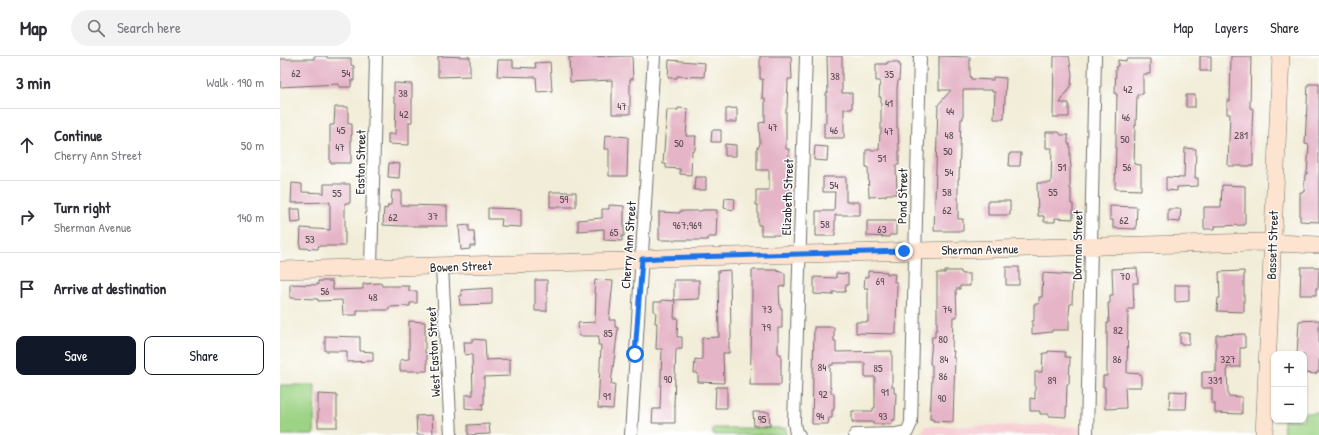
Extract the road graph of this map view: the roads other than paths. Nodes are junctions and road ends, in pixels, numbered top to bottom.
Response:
1 (376, 56) edge
2 (654, 56) edge
3 (806, 56) edge
4 (920, 56) edge
5 (1095, 56) edge
6 (1281, 56) edge
7 (1272, 242) junction
8 (1319, 245) edge
9 (1091, 246) junction
10 (915, 251) junction
11 (800, 254) junction
12 (642, 259) junction
13 (442, 267) junction
14 (371, 268) junction
15 (280, 270) edge
16 (451, 435) edge
17 (630, 435) edge
18 (797, 435) edge
19 (855, 435) edge
20 (1087, 435) edge
21 (1264, 435) edge

1 - 14 street, Easton Street
2 - 12 street, Cherry Ann Street
3 - 11 street, Elizabeth Street
4 - 10 street, Pond Street
5 - 9 street, Dorman Street
6 - 7 main road, Bassett Street
7 - 8 main road, Sherman Avenue
7 - 9 main road, Sherman Avenue
7 - 21 main road, Bassett Street
9 - 10 main road, Sherman Avenue
9 - 20 street, Dorman Street
10 - 11 main road, Sherman Avenue
10 - 19 street, Pond Street
11 - 12 main road, Sherman Avenue
11 - 18 street, Elizabeth Street
12 - 13 main road, Bowen Street
12 - 17 street, Cherry Ann Street
13 - 14 main road, Bowen Street
13 - 16 street, West Easton Street
14 - 15 main road, Bowen Street

